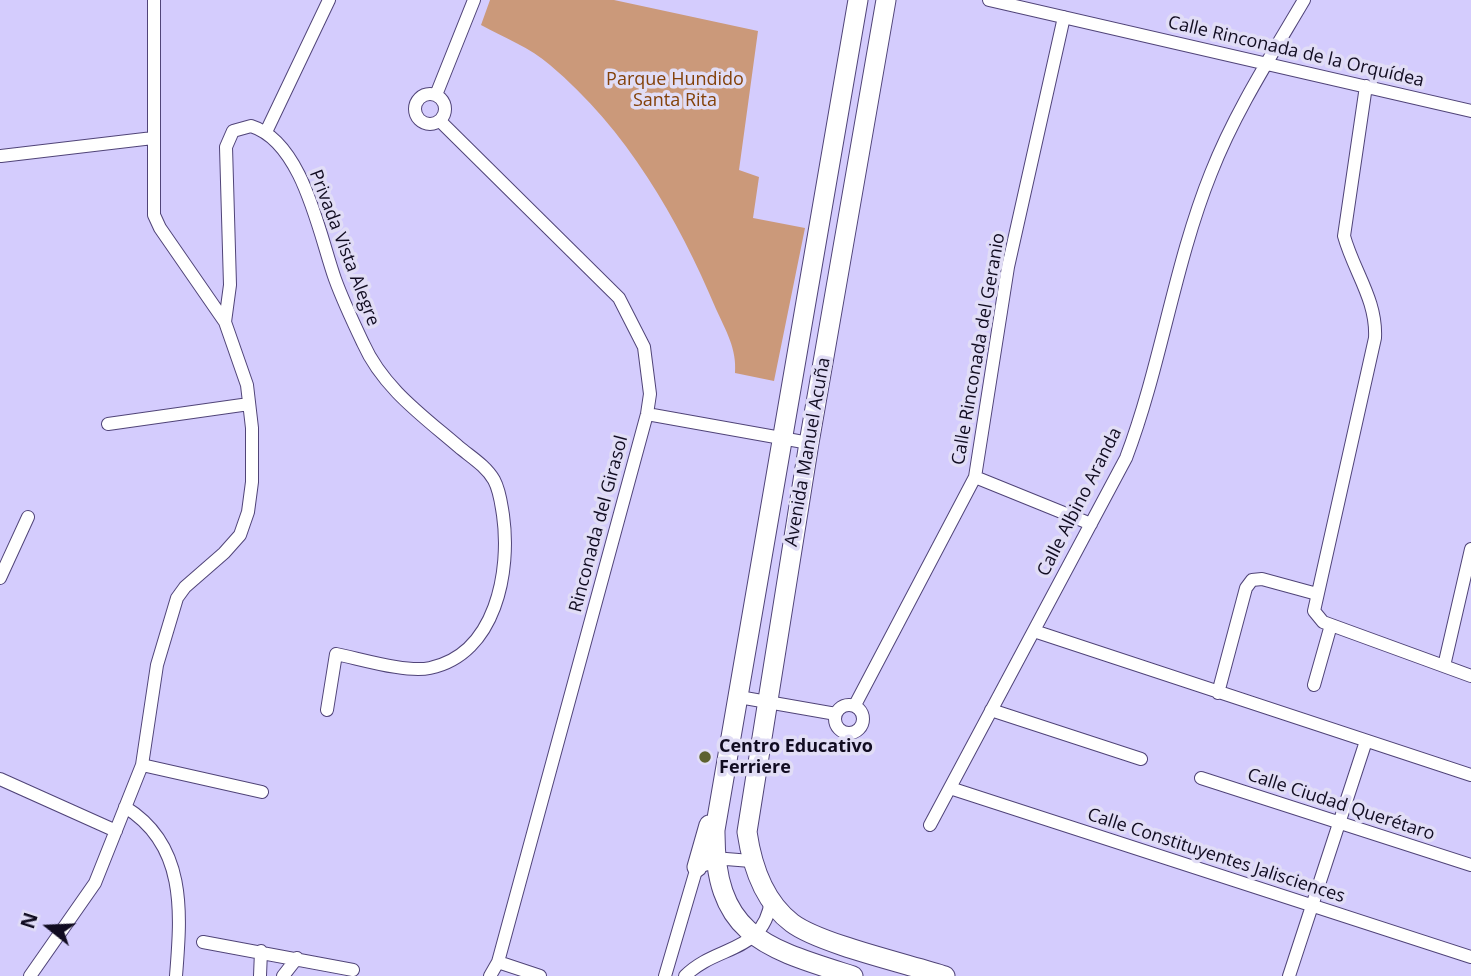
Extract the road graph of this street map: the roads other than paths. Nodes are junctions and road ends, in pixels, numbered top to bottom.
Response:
1 (154, 0) edge
2 (329, 0) edge
3 (474, 0) edge
4 (858, 0) edge
5 (886, 0) edge
6 (989, 0) edge
7 (1304, 0) edge
8 (1064, 17) junction
9 (1268, 63) junction
10 (1366, 86) junction
11 (436, 95) junction
12 (1471, 111) edge
13 (440, 121) junction
14 (266, 132) junction
15 (153, 138) junction
16 (1, 156) edge
17 (225, 322) junction
18 (249, 404) junction
19 (646, 414) junction
20 (108, 424) dead end
21 (785, 439) junction
22 (809, 443) junction
23 (975, 477) junction
24 (28, 517) dead end
25 (1091, 524) junction
26 (1471, 550) edge
27 (0, 578) edge
28 (1317, 594) junction
29 (1331, 625) junction
30 (1034, 631) junction
31 (1444, 666) junction
32 (1471, 676) edge
33 (1314, 685) dead end
34 (1218, 693) junction
35 (740, 697) junction
36 (766, 702) junction
37 (855, 705) junction
38 (327, 710) dead end
39 (991, 710) junction
40 (836, 714) junction
41 (1366, 741) junction
42 (1141, 759) dead end
43 (142, 765) junction
44 (1471, 775) edge
45 (1201, 778) dead end
46 (0, 779) edge
47 (950, 788) junction
48 (262, 792) dead end
49 (125, 807) junction
50 (1339, 823) junction
51 (930, 825) dead end
52 (116, 831) junction
53 (751, 861) junction
54 (706, 863) junction
55 (1471, 865) edge
56 (771, 900) junction
57 (1312, 905) junction
58 (755, 936) junction
59 (203, 942) dead end
60 (261, 951) junction
61 (1471, 957) edge
62 (297, 958) junction
63 (498, 962) junction
64 (353, 970) dead end
65 (30, 976) edge
66 (176, 976) edge
67 (260, 976) edge
68 (283, 976) edge
69 (490, 976) edge
70 (540, 976) edge
71 (665, 976) edge
72 (685, 976) edge
73 (853, 976) edge
74 (946, 976) edge
75 (1290, 976) edge

1 - 15 street
2 - 14 street
3 - 11 street
4 - 21 street, Avenida Manuel Acuña
5 - 22 street, Avenida Manuel Acuña
6 - 8 street, Calle Rinconada de la Orquídea
7 - 9 street, Calle Albino Aranda
8 - 9 street, Calle Rinconada de la Orquídea
8 - 23 street, Calle Rinconada del Geranio
9 - 10 street, Calle Rinconada de la Orquídea
9 - 25 street, Calle Albino Aranda
10 - 12 street, Calle Rinconada de la Orquídea
10 - 28 street
11 - 13 street
11 - 13 street
13 - 19 street, Rinconada del Girasol
14 - 17 street
14 - 38 street, Privada Vista Alegre
15 - 16 street
15 - 17 street
17 - 18 street
18 - 20 street
18 - 43 street
19 - 21 street
19 - 63 street, Rinconada del Girasol
21 - 22 street
21 - 35 street, Avenida Manuel Acuña
22 - 36 street, Avenida Manuel Acuña
23 - 25 street
23 - 37 street, Calle Rinconada del Geranio
24 - 27 street
25 - 30 street, Calle Albino Aranda
26 - 31 street
28 - 29 street
28 - 34 street
29 - 31 street
29 - 33 street
30 - 34 street
30 - 39 street, Calle Albino Aranda
31 - 32 street
34 - 41 street
35 - 36 street
35 - 54 street, Avenida Manuel Acuña
36 - 40 street
36 - 53 street, Avenida Manuel Acuña
37 - 40 street
37 - 40 street
39 - 42 street
39 - 47 street, Calle Albino Aranda
41 - 44 street
41 - 50 street
43 - 48 street
43 - 49 street
45 - 50 street, Calle Ciudad Querétaro
46 - 52 street
47 - 51 street, Calle Albino Aranda
47 - 57 street, Calle Constituyentes Jalisciences
49 - 52 street
49 - 66 street
50 - 55 street, Calle Ciudad Querétaro
50 - 57 street
52 - 65 street
53 - 54 street
53 - 56 street, Avenida Manuel Acuña
54 - 58 street, Avenida Manuel Acuña
54 - 71 street
56 - 58 street
56 - 74 street, Avenida Manuel Acuña
57 - 61 street, Calle Constituyentes Jalisciences
57 - 75 street
58 - 72 street
58 - 73 street, Avenida Manuel Acuña
59 - 60 street
60 - 62 street
60 - 67 street
62 - 64 street
62 - 68 street
63 - 69 street, Rinconada del Girasol
63 - 70 street

